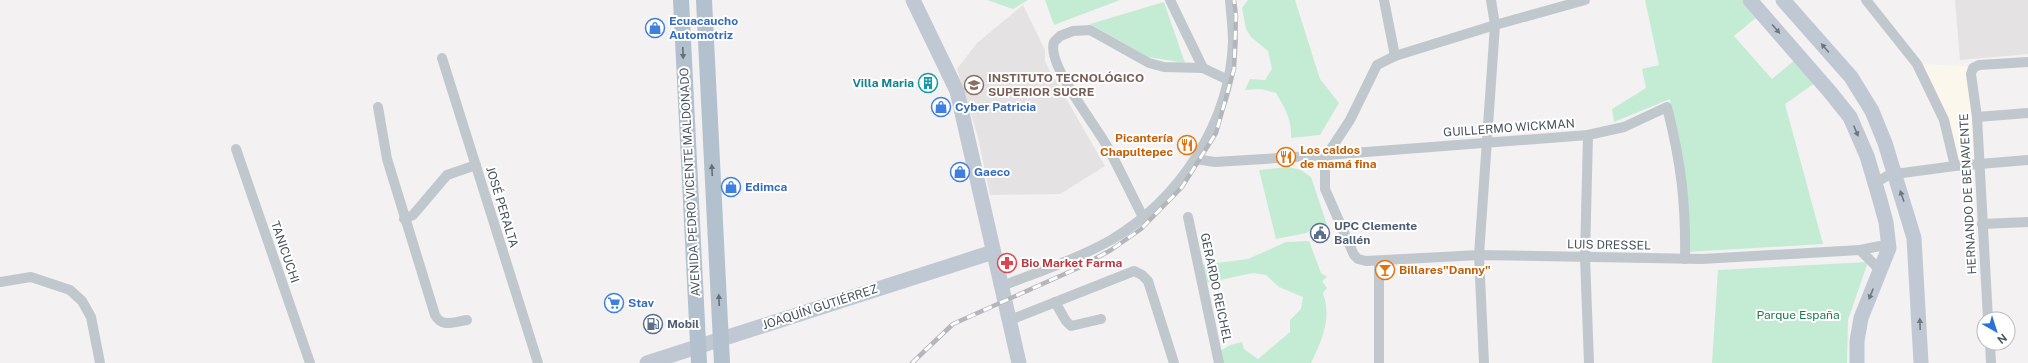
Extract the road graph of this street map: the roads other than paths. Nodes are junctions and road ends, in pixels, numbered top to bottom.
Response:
1 (681, 0) edge
2 (704, 0) edge
3 (913, 0) edge
4 (1170, 0) edge
5 (1230, 0) edge
6 (1384, 0) edge
7 (1491, 0) edge
8 (1585, 0) edge
9 (1750, 0) edge
10 (1783, 0) edge
11 (1866, 0) edge
12 (1495, 25) junction
13 (1395, 56) junction
14 (442, 58) dead end
15 (2028, 62) edge
16 (1203, 68) junction
17 (1228, 80) junction
18 (378, 107) dead end
19 (2028, 113) edge
20 (1977, 117) junction
21 (1588, 135) junction
22 (1488, 142) junction
23 (236, 149) dead end
24 (1327, 155) junction
25 (1195, 159) junction
26 (2028, 160) edge
27 (1980, 164) junction
28 (476, 165) junction
29 (1955, 166) junction
30 (1895, 174) junction
31 (1875, 183) junction
32 (1143, 217) junction
33 (1188, 217) dead end
34 (404, 219) junction
35 (2028, 222) edge
36 (1982, 224) junction
37 (1889, 248) junction
38 (1860, 250) junction
39 (993, 252) junction
40 (1479, 255) junction
41 (1586, 257) junction
42 (1685, 259) junction
43 (1379, 260) junction
44 (1880, 270) junction
45 (0, 282) edge
46 (1002, 286) junction
47 (1055, 302) junction
48 (1987, 311) edge
49 (1101, 319) dead end
50 (467, 320) dead end
51 (1010, 320) junction
52 (721, 339) junction
53 (698, 346) junction
54 (1990, 351) edge
55 (100, 363) edge
56 (310, 363) edge
57 (538, 363) edge
58 (647, 363) edge
59 (699, 363) edge
60 (722, 363) edge
61 (1019, 363) edge
62 (1174, 363) edge
63 (1219, 363) edge
64 (1379, 363) edge
65 (1484, 363) edge
66 (1589, 363) edge
67 (1858, 363) edge
68 (1921, 363) edge
69 (1991, 363) edge

1 -> 53 main road, AVENIDA PEDRO VICENTE MALDONADO
52 -> 2 main road, AVENIDA PEDRO VICENTE MALDONADO
3 - 39 main road
4 - 16 street
5 - 17 street
6 - 13 street
7 - 12 street
8 - 12 street
9 -> 31 main road
30 -> 10 main road
11 - 29 street
12 - 13 street
12 - 22 street
13 - 24 street
14 - 28 street, JOSÉ PERALTA
15 - 20 street, HERNANDO DE BENAVENTE
16 - 17 street
16 - 32 street
17 - 25 street
18 - 34 street
19 - 20 street
20 - 27 street, HERNANDO DE BENAVENTE
21 - 22 street, GUILLERMO WICKMAN
21 - 41 street
21 - 42 street, GUILLERMO WICKMAN
22 - 24 street, GUILLERMO WICKMAN
22 - 40 street
23 - 56 street, TANICUCHI
24 - 25 street, GUILLERMO WICKMAN
24 - 43 street, LUIS DRESSEL
25 - 32 street
26 - 27 street
27 - 29 street
27 - 36 street, HERNANDO DE BENAVENTE
28 - 34 street
28 - 57 street, JOSÉ PERALTA
29 - 30 street
30 - 31 street
68 -> 30 main road
31 - 37 main road
32 - 46 street
33 - 63 street, GERARDO REICHEL
34 - 50 street
35 - 36 street
36 - 48 street, HERNANDO DE BENAVENTE
37 - 38 street, LUIS DRESSEL
37 - 44 main road
38 - 42 street, LUIS DRESSEL
38 - 44 street
39 - 46 main road
39 - 52 main road, JOAQUÍN GUTIÉRREZ
40 - 41 street, LUIS DRESSEL
40 - 43 street, LUIS DRESSEL
40 - 65 street
41 - 42 street, LUIS DRESSEL
41 - 66 street
43 - 64 street
44 -> 67 main road
45 - 55 street
46 - 51 main road
47 - 49 street
47 - 51 street
47 - 62 street
51 - 61 main road
52 - 53 main road, JOAQUÍN GUTIÉRREZ
52 - 60 main road, AVENIDA PEDRO VICENTE MALDONADO
53 - 58 main road, JOAQUÍN GUTIÉRREZ
53 - 59 main road, AVENIDA PEDRO VICENTE MALDONADO
54 - 69 street

